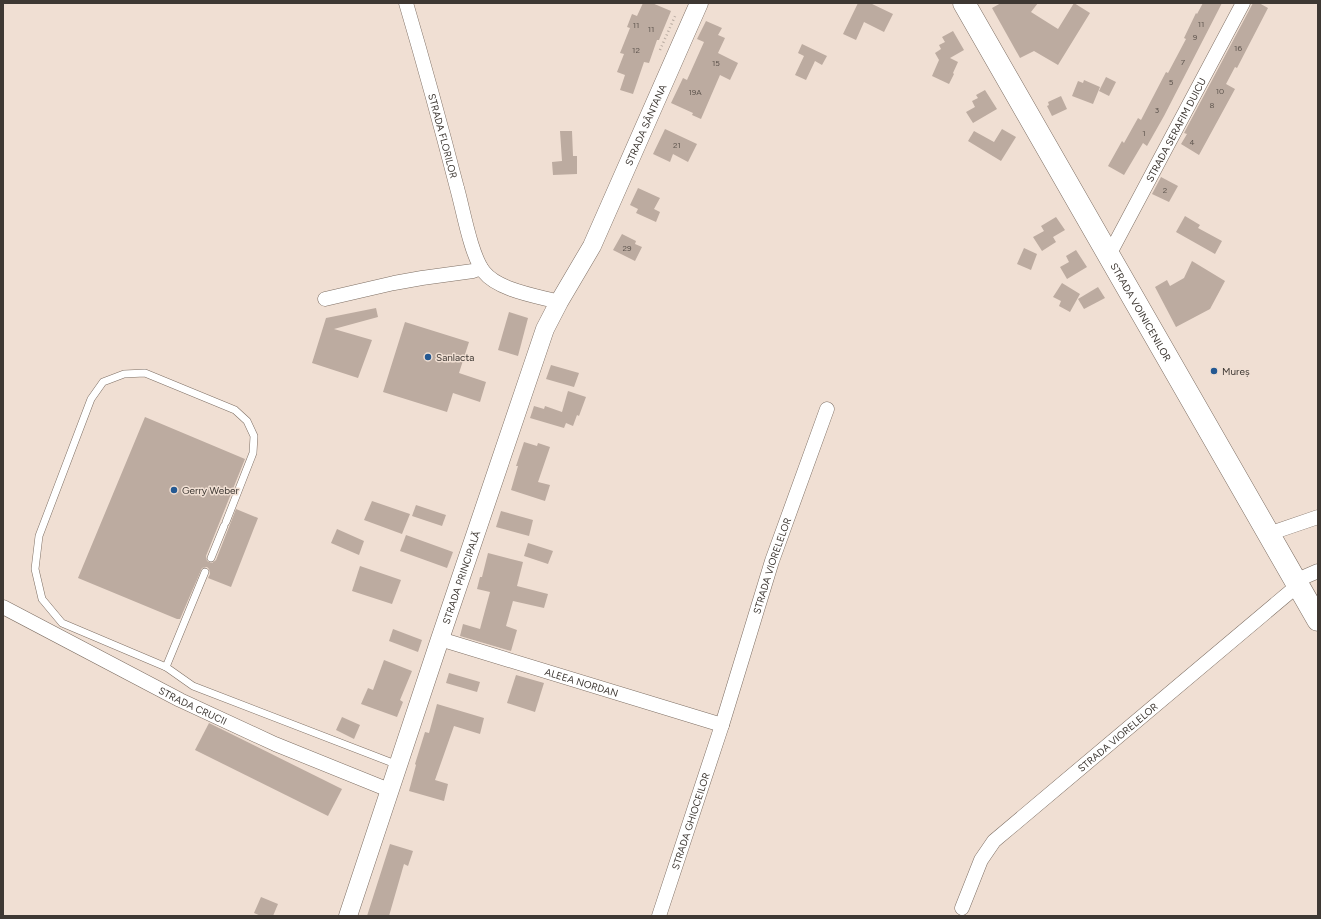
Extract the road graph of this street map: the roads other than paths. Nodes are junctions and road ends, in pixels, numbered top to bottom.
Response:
1 (406, 3) edge
2 (699, 3) edge
3 (964, 3) edge
4 (1242, 3) edge
5 (592, 246) joint
6 (1109, 255) junction
7 (481, 268) junction
8 (326, 299) dead end
9 (559, 302) junction
10 (827, 409) dead end
11 (1318, 517) edge
12 (1268, 534) junction
13 (211, 558) dead end
14 (1318, 570) edge
15 (205, 572) dead end
16 (1296, 583) junction
17 (3, 607) edge
18 (1318, 620) edge
19 (440, 639) junction
20 (166, 667) junction
21 (722, 725) junction
22 (399, 765) junction
23 (389, 790) junction
24 (962, 908) dead end
25 (348, 916) edge
26 (659, 916) edge

1 - 7 street, STRADA FLORILOR
2 - 5 street, STRADA SÂNTANA
3 - 6 main road, STRADA VOINICENILOR
4 - 6 street, STRADA SERAFIM DUICU
5 - 9 street, STRADA PRINCIPALĂ
6 - 12 main road, STRADA VOINICENILOR
7 - 8 street
7 - 9 street, STRADA FLORILOR
9 - 19 street, STRADA PRINCIPALĂ
10 - 21 street, STRADA VIORELELOR
11 - 12 street
12 - 16 main road, STRADA VOINICENILOR
13 - 20 lane
14 - 16 street, STRADA VIORELELOR
15 - 20 lane
16 - 18 main road, STRADA VOINICENILOR
16 - 24 street, STRADA VIORELELOR
17 - 23 street, STRADA CRUCII
19 - 21 street, ALEEA NORDAN
19 - 22 street, STRADA PRINCIPALĂ
20 - 22 lane
21 - 26 street, STRADA GHIOCEILOR
22 - 23 street, STRADA PRINCIPALĂ
23 - 25 street, STRADA PRINCIPALĂ

